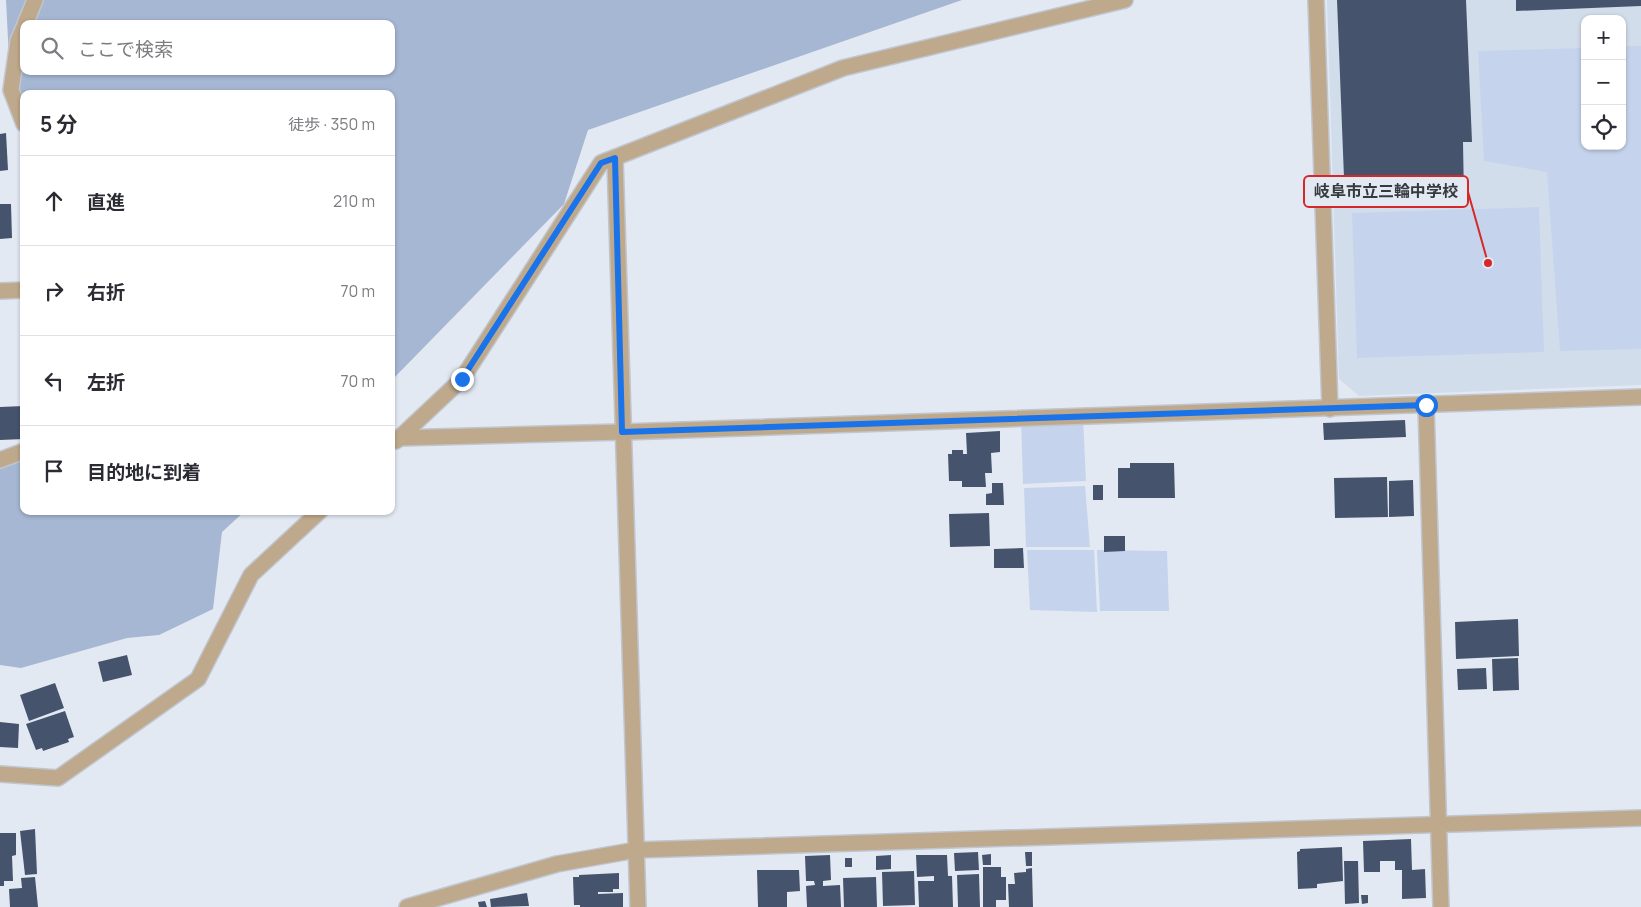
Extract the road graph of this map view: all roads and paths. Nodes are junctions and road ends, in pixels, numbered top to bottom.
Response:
1 (35, 0) edge
2 (1126, 0) edge
3 (1316, 0) edge
4 (26, 20) edge
5 (20, 36) edge
6 (5, 90) edge
7 (20, 117) edge
8 (615, 158) junction
9 (20, 290) edge
10 (0, 291) edge
11 (1641, 397) edge
12 (1426, 405) junction
13 (1330, 408) junction
14 (622, 432) junction
15 (395, 442) edge
16 (20, 452) edge
17 (0, 460) edge
18 (316, 515) edge
19 (0, 774) edge
20 (1641, 818) edge
21 (1439, 824) junction
22 (636, 850) junction
23 (407, 907) edge
24 (638, 907) edge
25 (1441, 907) edge

1 - 4 street
2 - 8 street
3 - 13 street
5 - 6 street
6 - 7 street
8 - 14 street
8 - 15 street
9 - 10 street
11 - 12 street
12 - 13 street
12 - 21 street
13 - 14 street
14 - 15 street
14 - 22 street
16 - 17 street
18 - 19 street
20 - 21 street
21 - 22 street
21 - 25 street
22 - 23 street
22 - 24 street

